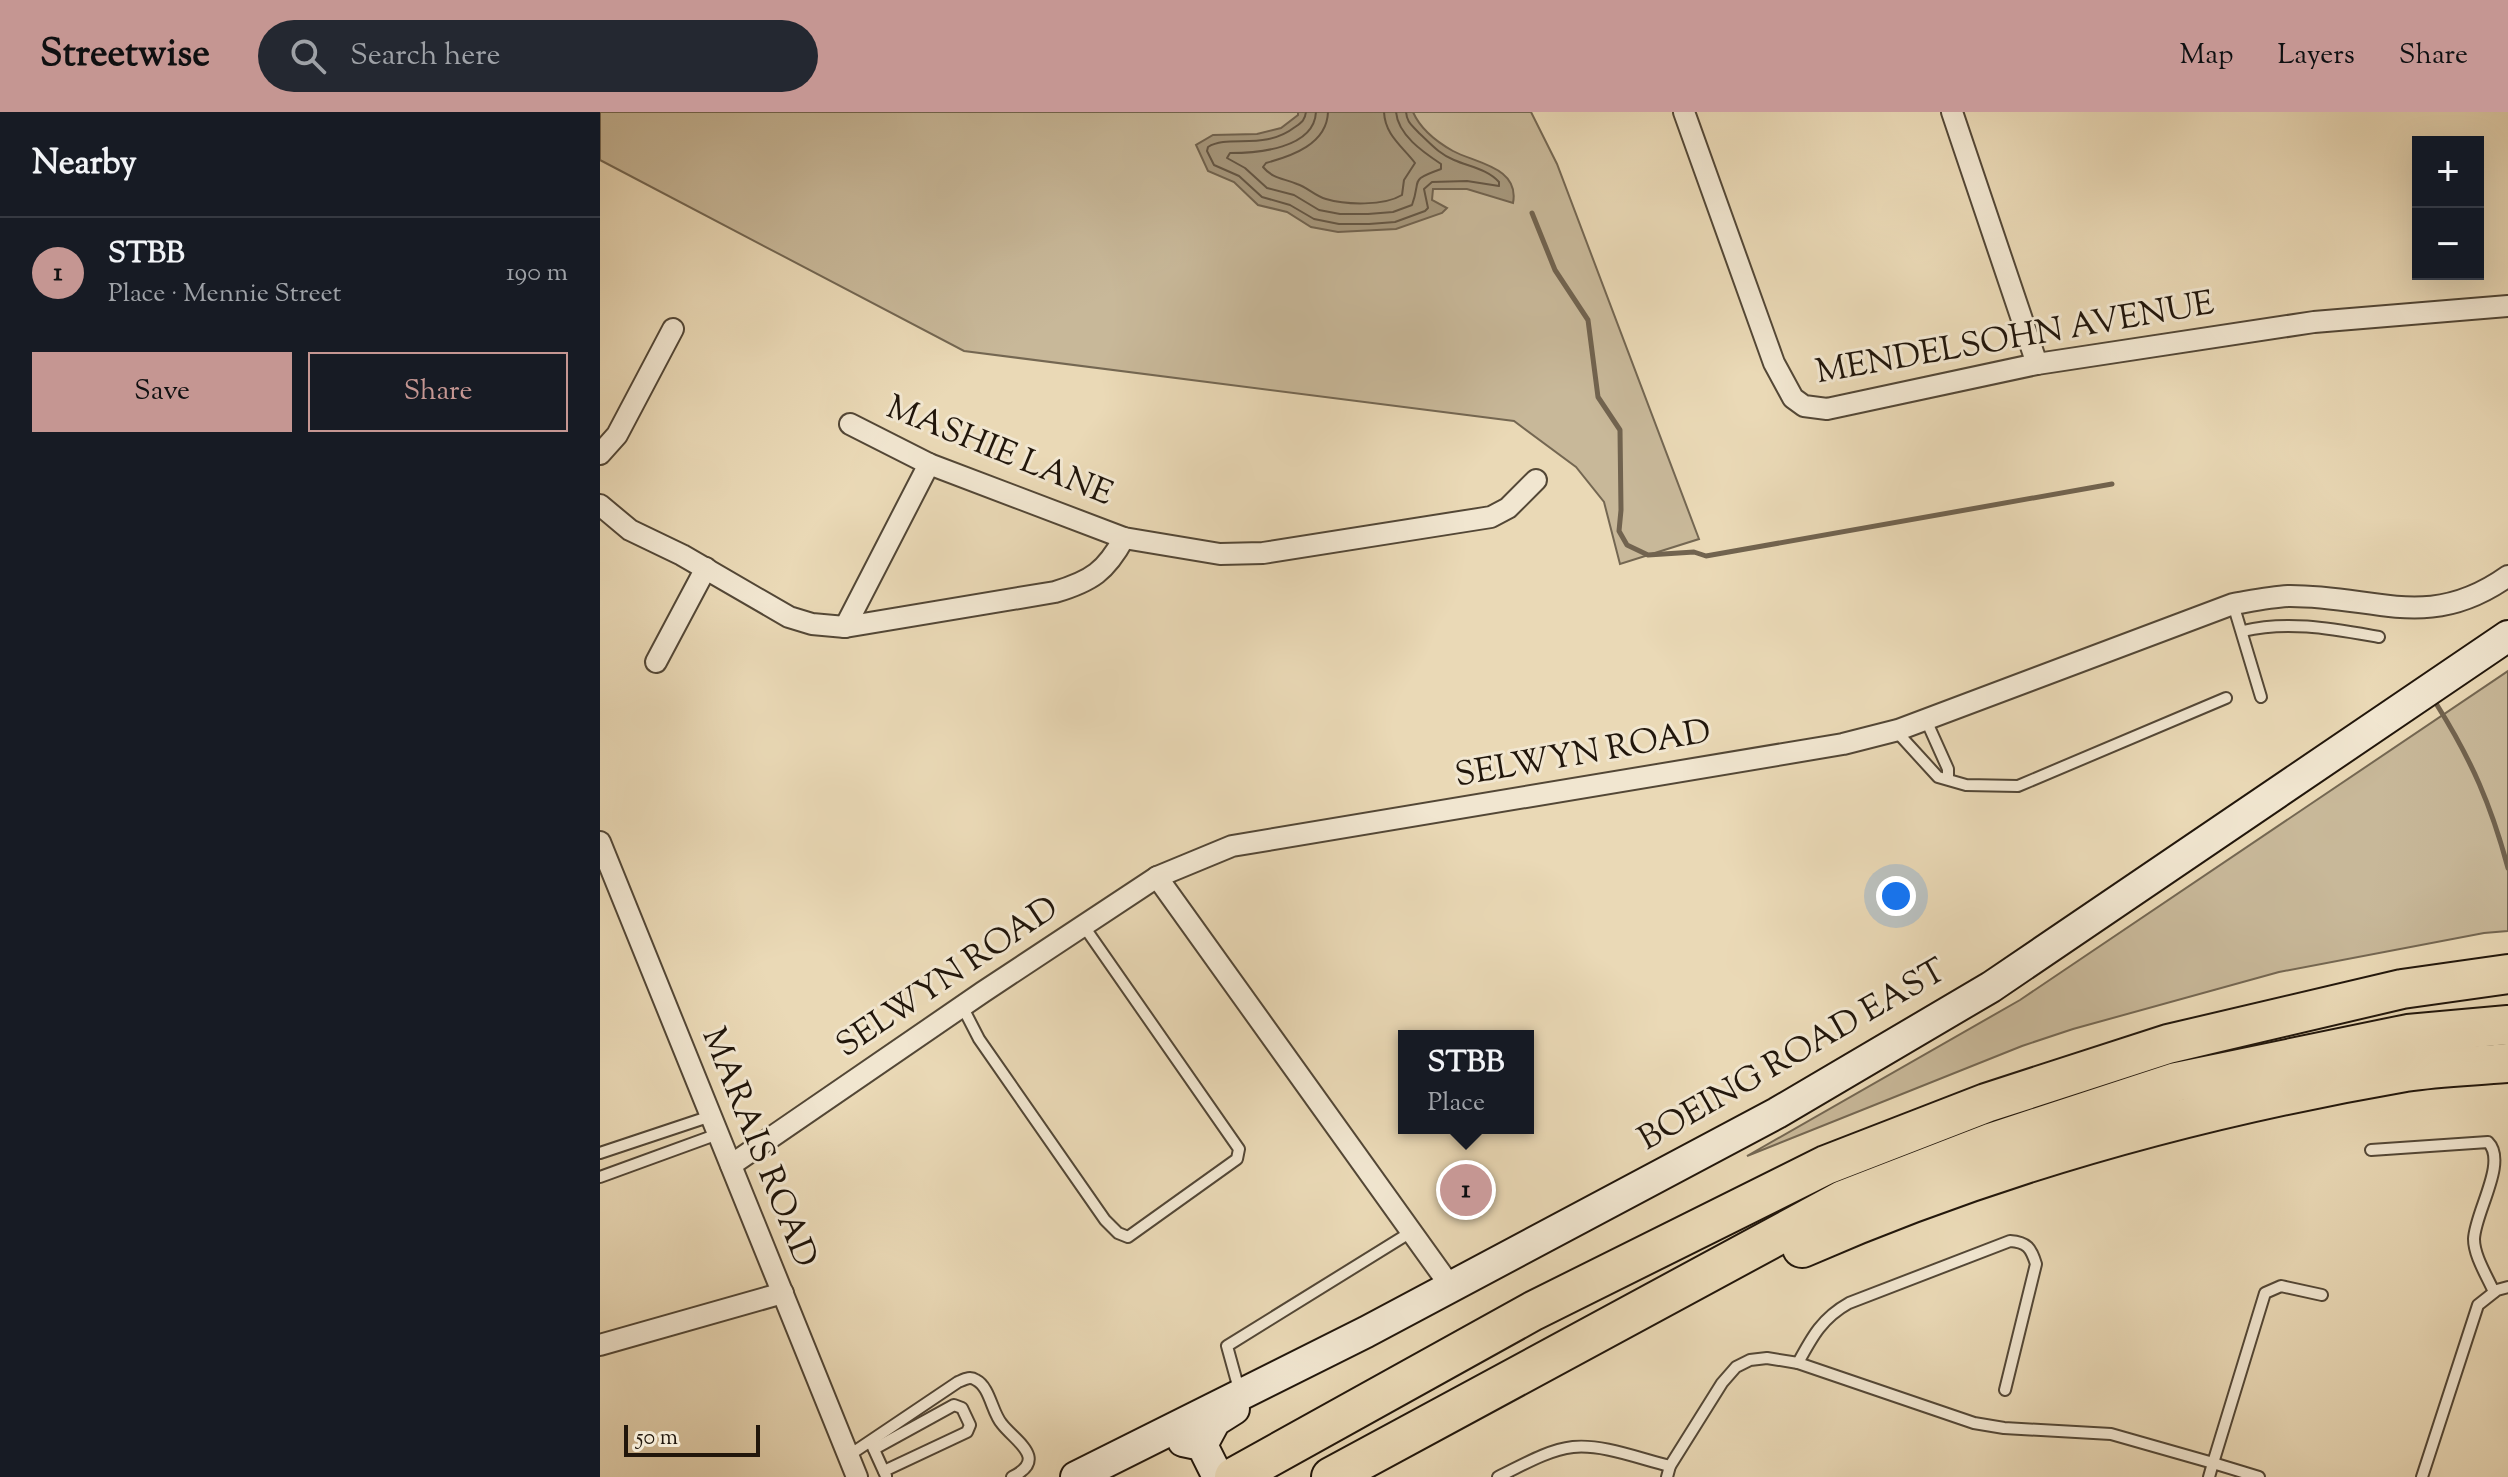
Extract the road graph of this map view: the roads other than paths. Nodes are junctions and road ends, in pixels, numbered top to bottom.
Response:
1 (1684, 112) edge
2 (1952, 112) edge
3 (2508, 306) edge
4 (673, 329) dead end
5 (2037, 364) junction
6 (850, 424) dead end
7 (600, 454) edge
8 (929, 464) junction
9 (1536, 480) dead end
10 (600, 505) edge
11 (1124, 538) junction
12 (706, 568) junction
13 (2508, 576) edge
14 (2233, 604) junction
15 (845, 627) junction
16 (2243, 631) junction
17 (2508, 636) edge
18 (2379, 637) dead end
19 (656, 662) dead end
20 (2261, 697) dead end
21 (2226, 698) dead end
22 (1926, 720) junction
23 (1896, 731) junction
24 (1948, 778) junction
25 (600, 842) edge
26 (1157, 877) junction
27 (1083, 925) junction
28 (2508, 974) edge
29 (962, 1006) junction
30 (2508, 1025) edge
31 (2508, 1063) edge
32 (715, 1125) junction
33 (2371, 1150) dead end
34 (600, 1153) edge
35 (731, 1165) junction
36 (600, 1177) edge
37 (1411, 1232) junction
38 (1451, 1287) junction
39 (2508, 1287) edge
40 (2494, 1292) junction
41 (783, 1293) junction
42 (2322, 1295) dead end
43 (600, 1345) edge
44 (1555, 1355) junction
45 (1305, 1362) junction
46 (1798, 1363) junction
47 (2005, 1390) dead end
48 (1241, 1395) junction
49 (1161, 1437) junction
50 (872, 1445) junction
51 (1203, 1447) junction
52 (848, 1456) junction
53 (2213, 1463) junction
54 (1669, 1472) edge
55 (886, 1474) edge
56 (857, 1477) edge
57 (1012, 1477) edge
58 (1076, 1477) edge
59 (1218, 1477) edge
60 (1234, 1477) edge
61 (1331, 1477) edge
62 (1498, 1477) edge
63 (2209, 1477) edge
64 (2259, 1477) edge
65 (2422, 1477) edge

1 - 5 street, MENDELSOHN AVENUE
2 - 5 street
3 - 5 street, MENDELSOHN AVENUE
4 - 7 street
6 - 8 street, MASHIE LANE
8 - 11 street, MASHIE LANE
8 - 15 street
9 - 11 street, MASHIE LANE
10 - 12 street
11 - 15 street
12 - 15 street
12 - 19 street
13 - 14 street, SELWYN ROAD
14 - 16 lane
14 - 22 street, SELWYN ROAD
16 - 18 lane
16 - 20 lane
17 - 38 main road, BOEING ROAD EAST
21 - 24 lane
22 - 23 street, SELWYN ROAD
22 - 24 lane
23 - 24 lane
23 - 26 street, SELWYN ROAD
25 - 32 street, MARAIS ROAD
26 - 27 street, SELWYN ROAD
26 - 37 street
27 - 29 street, SELWYN ROAD
27 - 29 lane
28 - 60 highway
29 - 35 street, SELWYN ROAD
30 - 44 highway
31 - 44 highway
32 - 34 lane
32 - 35 street, MARAIS ROAD
32 - 36 lane
33 - 40 lane
35 - 41 street, MARAIS ROAD
37 - 38 street
37 - 48 lane
38 - 45 main road, BOEING ROAD EAST
39 - 40 lane
40 - 65 lane
41 - 43 street
41 - 52 street, MARAIS ROAD
42 - 53 lane
44 - 61 highway
45 - 48 main road, BOEING ROAD EAST
45 - 51 main road
46 - 47 lane
46 - 53 lane
46 - 54 lane
48 - 49 main road, BOEING ROAD EAST
49 - 51 main road
49 - 58 main road, BOEING ROAD EAST
50 - 52 lane
50 - 55 lane
50 - 55 lane
50 - 57 lane
51 - 59 main road
52 - 56 street, MARAIS ROAD
53 - 63 lane
53 - 64 lane
54 - 62 lane

